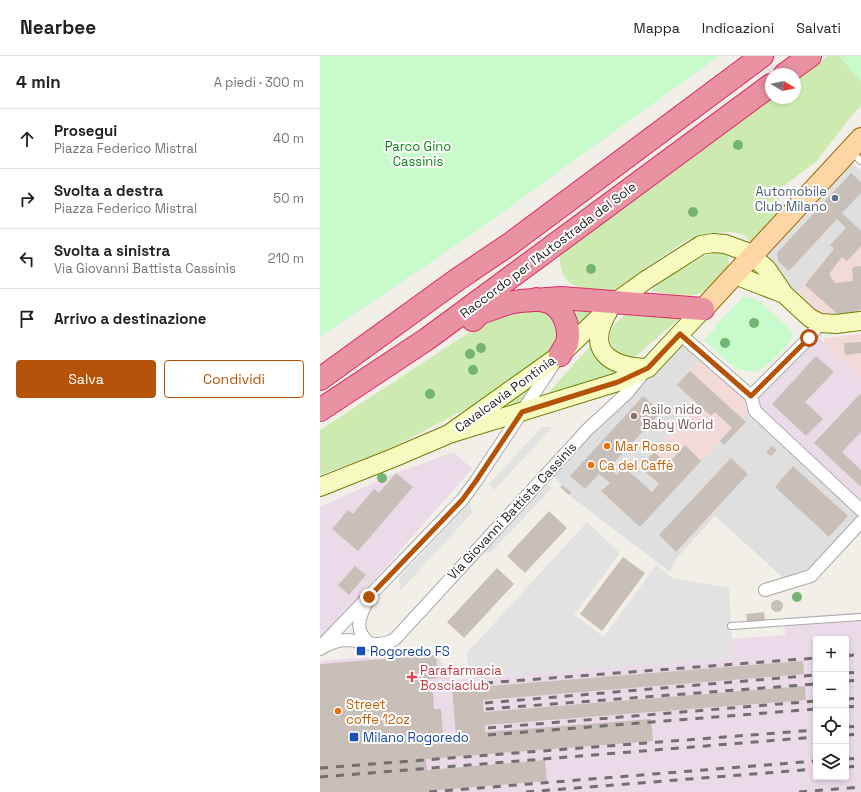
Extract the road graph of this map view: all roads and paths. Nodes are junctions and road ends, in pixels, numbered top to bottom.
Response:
1 (762, 56) edge
2 (810, 56) edge
3 (793, 68) edge
4 (765, 89) edge
5 (857, 150) edge
6 (752, 256) junction
7 (735, 275) junction
8 (784, 294) junction
9 (536, 299) junction
10 (614, 303) junction
11 (703, 309) junction
12 (861, 321) edge
13 (820, 323) junction
14 (680, 334) junction
15 (560, 354) junction
16 (648, 368) junction
17 (320, 379) edge
18 (751, 396) junction
19 (320, 410) edge
20 (522, 412) junction
21 (320, 421) edge
22 (449, 434) junction
23 (320, 487) edge
24 (861, 510) edge
25 (861, 522) edge
26 (765, 590) dead end
27 (369, 597) junction
28 (861, 617) edge
29 (731, 626) dead end
30 (372, 645) junction
31 (320, 648) edge

1 - 17 highway, Raccordo per l'Autostrada del Sole
2 - 3 highway
4 - 19 highway, Raccordo per l'Autostrada del Sole
5 - 6 main road, Via Giovanni Battista Cassinis
6 - 7 main road, Via Giovanni Battista Cassinis
6 - 8 street
6 - 10 street, Via Giovanni Battista Cassinis
7 - 8 street
7 - 11 main road, Via Giovanni Battista Cassinis
8 - 13 street
9 - 10 highway
9 - 15 highway
9 - 21 highway
10 - 11 highway
10 - 15 street, Via Giovanni Battista Cassinis
10 - 16 street, Via Giovanni Battista Cassinis
11 - 14 street, Via Giovanni Battista Cassinis
12 - 13 street
13 - 18 street
14 - 16 street, Via Giovanni Battista Cassinis
14 - 18 street
15 - 20 street, Via Giovanni Battista Cassinis
15 - 22 street, Cavalcavia Pontinia
16 - 20 street, Via Giovanni Battista Cassinis
16 - 30 street, Via Giovanni Battista Cassinis
18 - 24 street
20 - 22 street, Cavalcavia Pontinia
20 - 27 street, Via Giovanni Battista Cassinis
22 - 23 street, Cavalcavia Pontinia
25 - 26 street
27 - 30 street, Via Giovanni Battista Cassinis
27 - 31 street, Via Giovanni Battista Cassinis
28 - 29 lane
30 - 31 street, Via Giovanni Battista Cassinis

